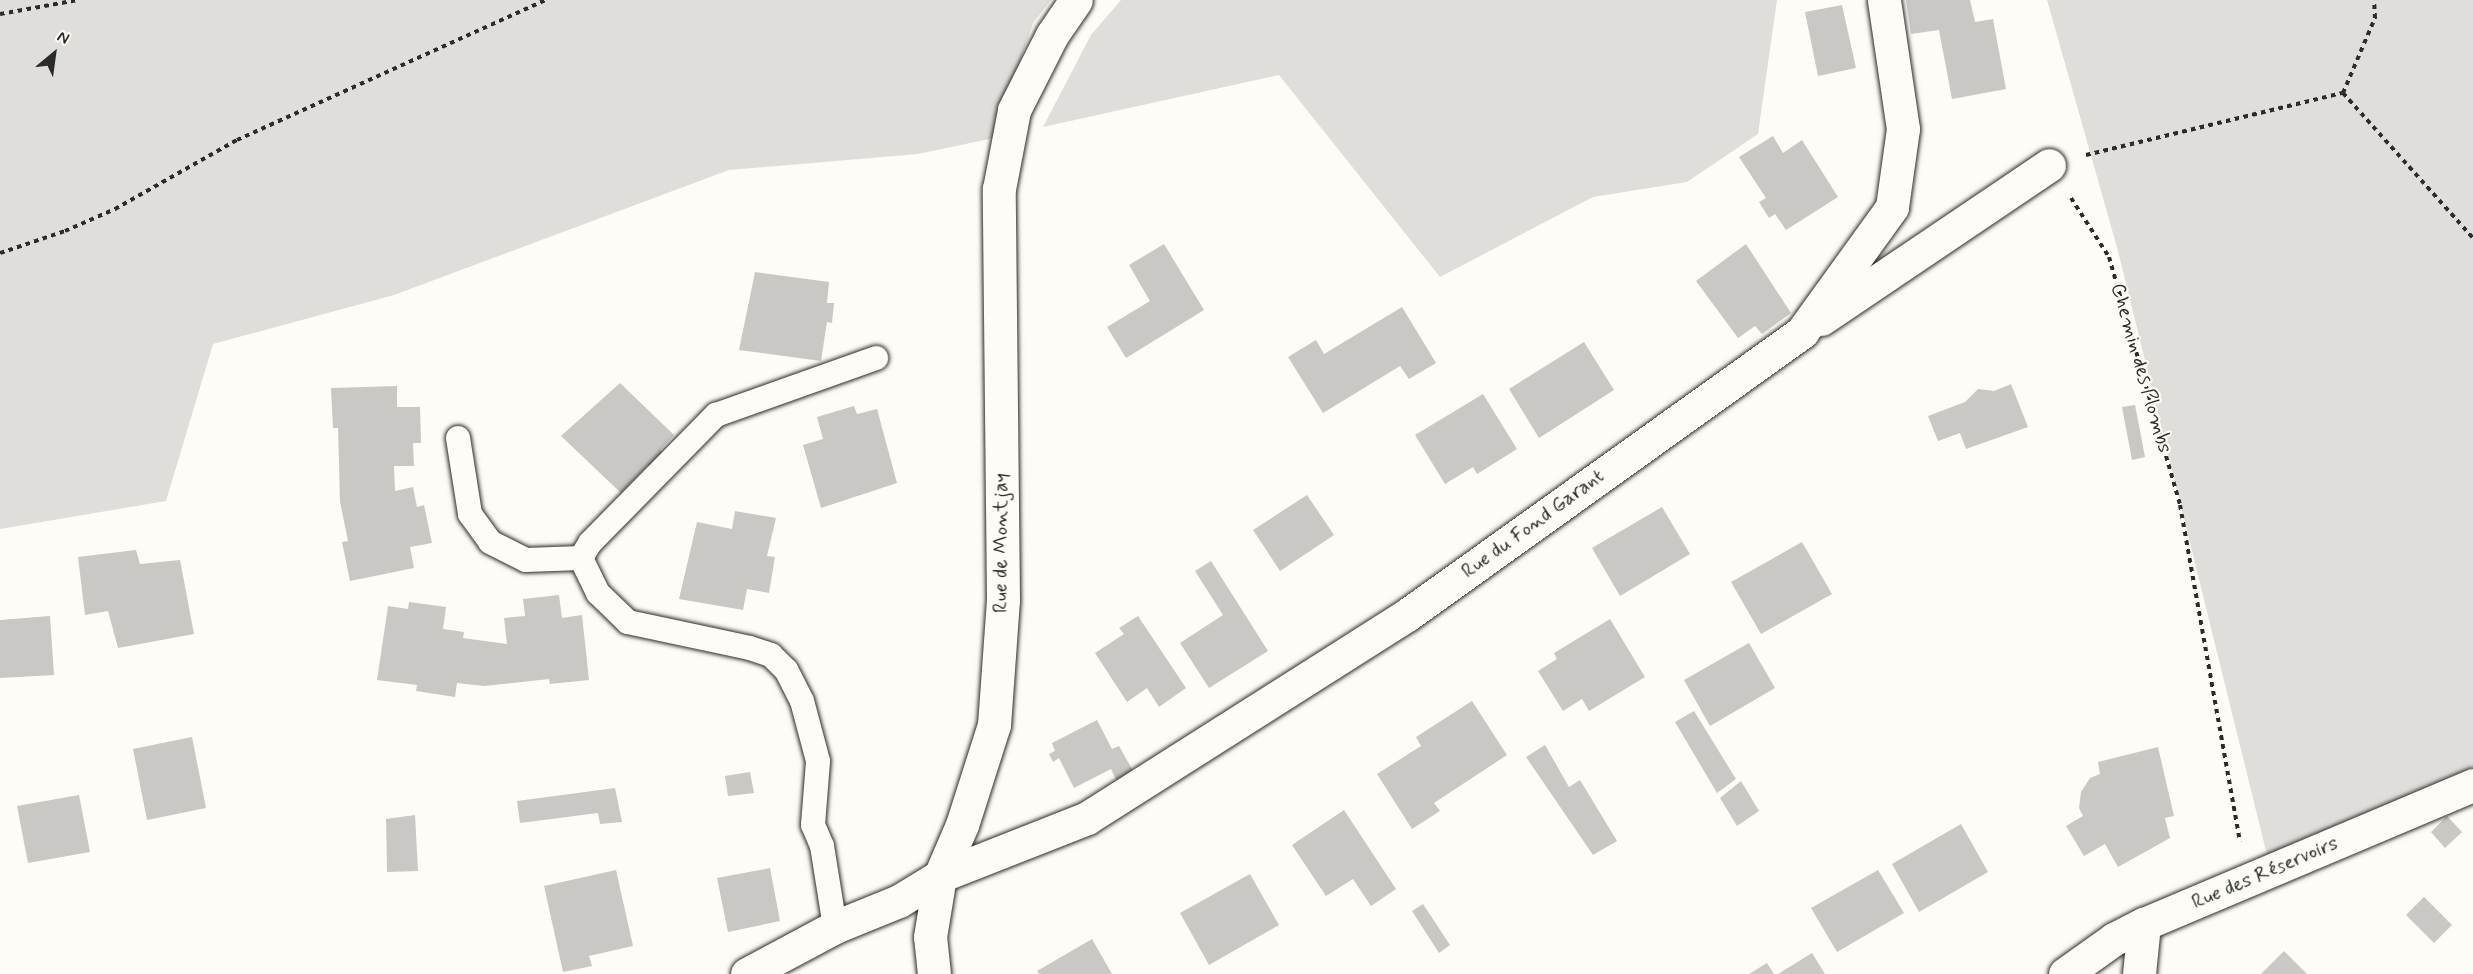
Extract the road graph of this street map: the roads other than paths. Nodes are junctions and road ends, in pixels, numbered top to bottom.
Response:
1 (1076, 0) edge
2 (1884, 0) edge
3 (2049, 165) road end
4 (1802, 332) junction
5 (876, 358) dead end
6 (458, 438) dead end
7 (581, 558) junction
8 (2473, 785) edge
9 (940, 876) junction
10 (2144, 924) junction
11 (835, 927) junction
12 (747, 974) edge
13 (934, 974) edge
14 (2064, 974) edge
15 (2139, 974) edge

1 - 9 street, Rue de Montjay
2 - 4 street, Rue du Fond Garant
3 - 4 street
4 - 9 street, Rue du Fond Garant
5 - 7 lane
6 - 7 lane
7 - 11 lane
8 - 10 street, Rue des Réservoirs
9 - 11 street
9 - 13 street, Rue de Montjay
10 - 14 street, Rue des Réservoirs
10 - 15 street
11 - 12 street

